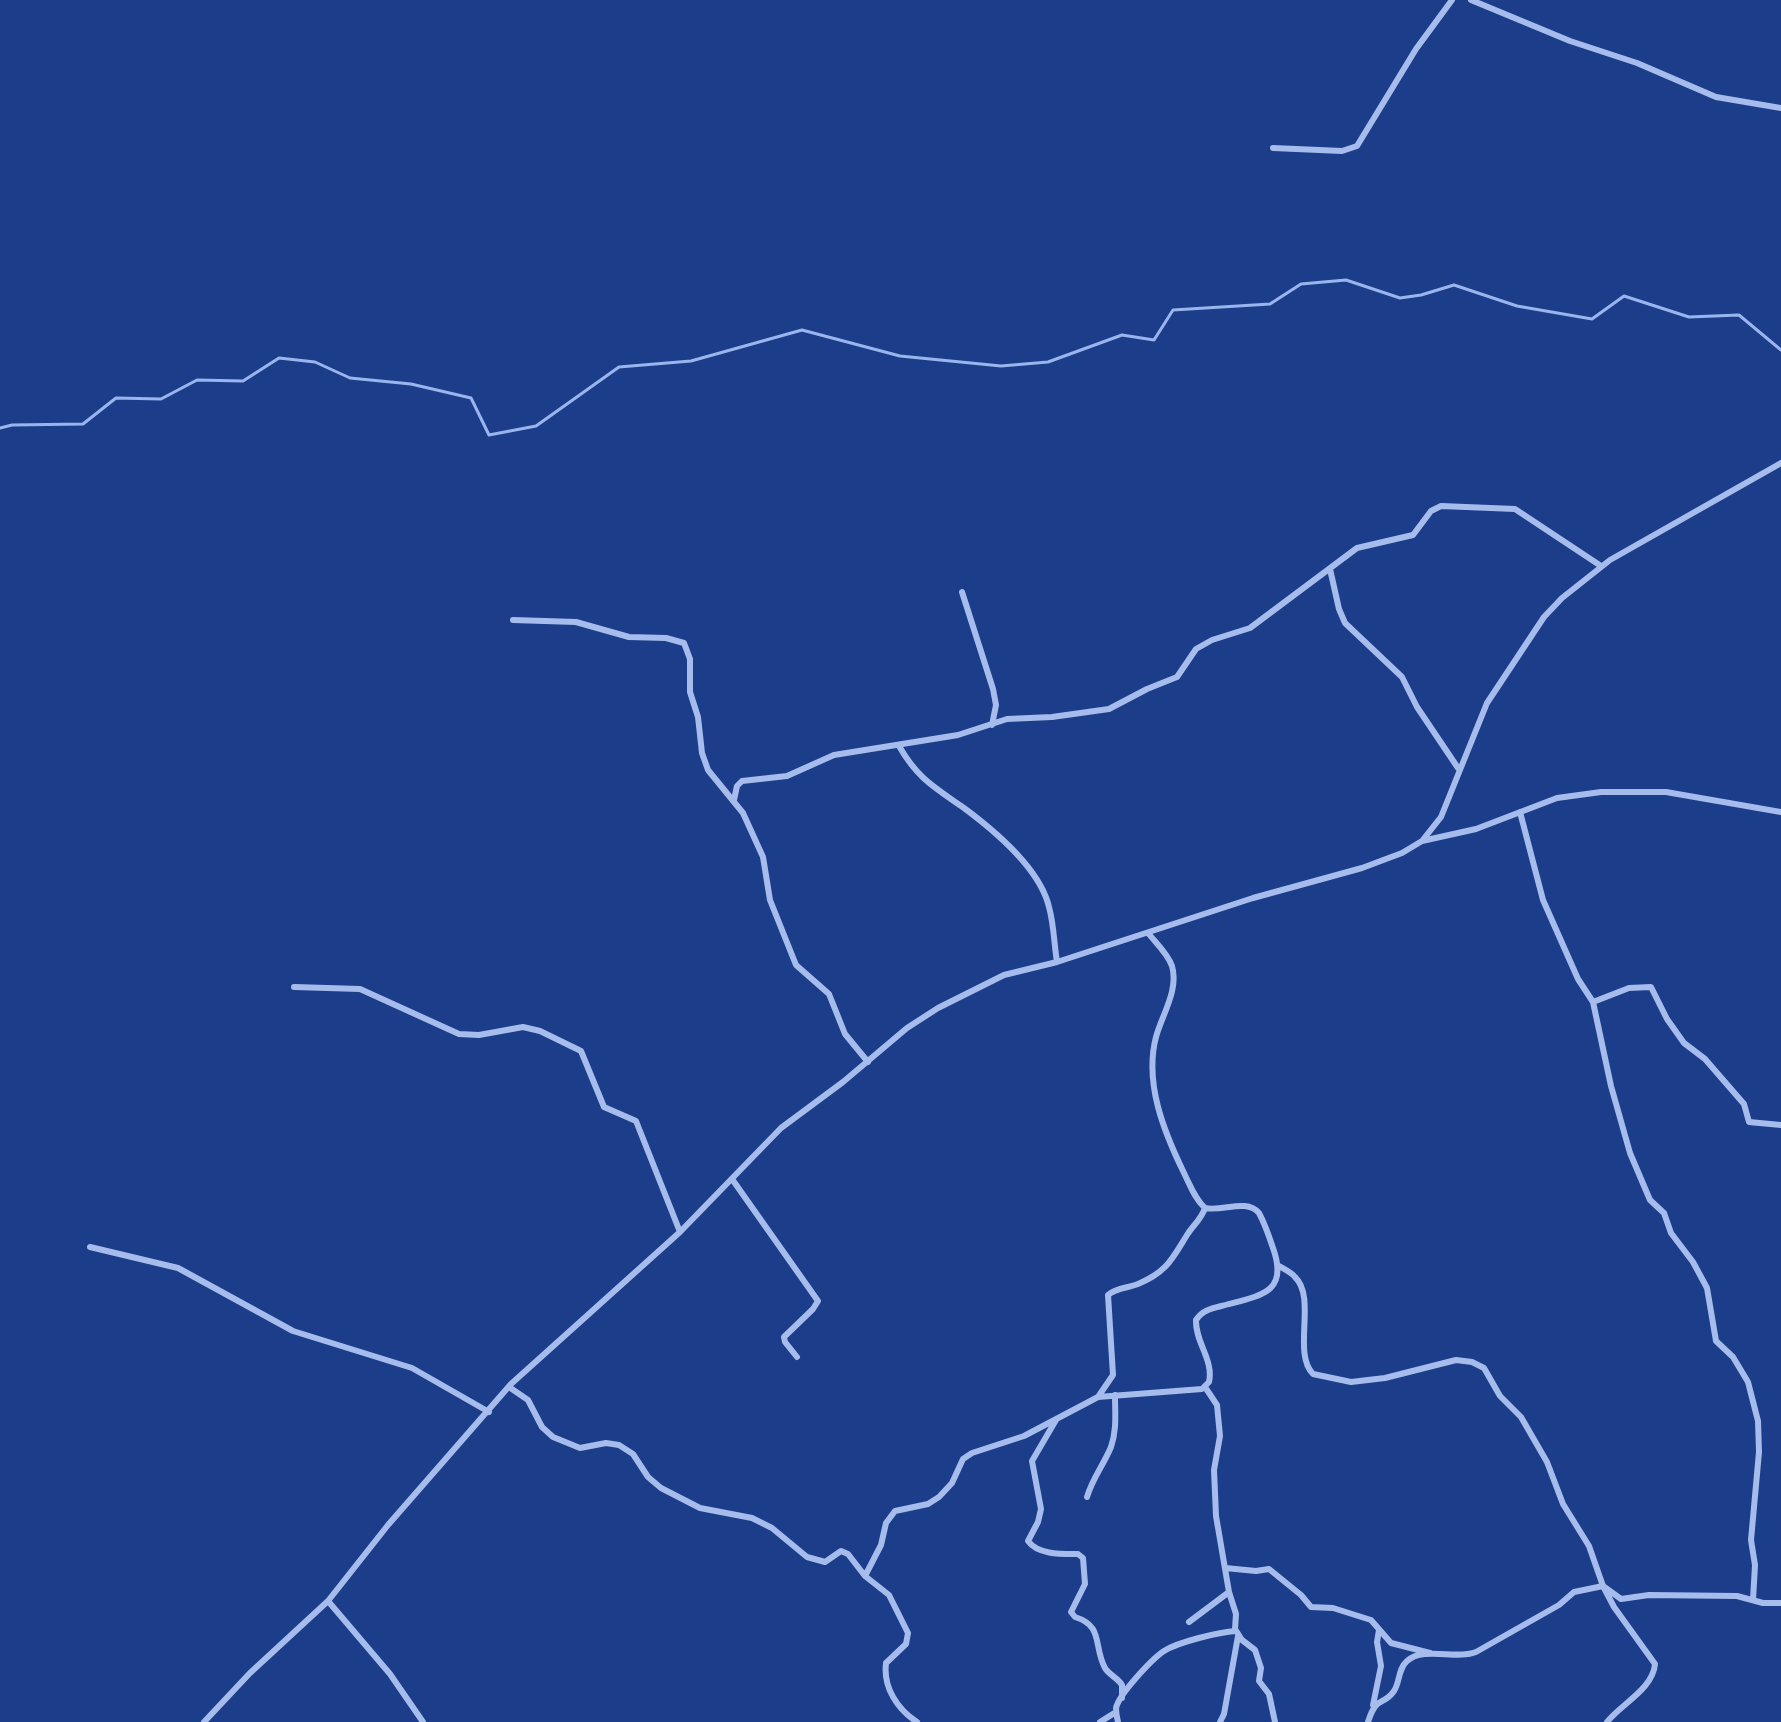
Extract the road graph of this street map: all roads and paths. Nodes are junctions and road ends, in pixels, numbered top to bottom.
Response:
1 (1452, 0) edge
2 (1471, 0) edge
3 (1781, 108) edge
4 (1273, 148) dead end
5 (1781, 463) edge
6 (1601, 567) junction
7 (1330, 569) junction
8 (962, 592) dead end
9 (513, 620) dead end
10 (992, 725) junction
11 (899, 746) junction
12 (1458, 768) junction
13 (734, 800) junction
14 (1520, 812) junction
15 (1781, 812) edge
16 (1422, 841) junction
17 (1148, 933) junction
18 (1057, 962) junction
19 (294, 987) dead end
20 (1593, 1002) junction
21 (868, 1062) junction
22 (1781, 1125) edge
23 (732, 1179) junction
24 (1205, 1208) junction
25 (680, 1232) junction
26 (90, 1246) dead end
27 (1279, 1266) junction
28 (797, 1357) dead end
29 (509, 1387) junction
30 (1206, 1387) junction
31 (1115, 1395) junction
32 (1098, 1397) junction
33 (489, 1412) junction
34 (1057, 1419) junction
35 (1087, 1497) dead end
36 (1225, 1568) junction
37 (865, 1576) junction
38 (1603, 1586) junction
39 (1229, 1592) junction
40 (1753, 1600) junction
41 (328, 1601) junction
42 (1781, 1603) edge
43 (1189, 1622) dead end
44 (1379, 1630) junction
45 (1237, 1633) junction
46 (1434, 1655) junction
47 (1122, 1698) junction
48 (1373, 1706) junction
49 (1116, 1712) junction
50 (204, 1722) edge
51 (423, 1722) edge
52 (917, 1722) edge
53 (1100, 1722) edge
54 (1118, 1722) edge
55 (1220, 1722) edge
56 (1275, 1722) edge
57 (1368, 1722) edge
58 (1607, 1722) edge

1 - 4 street
2 - 3 street
5 - 6 street
6 - 7 street
6 - 12 street
7 - 10 street
7 - 12 street
8 - 10 street
9 - 13 street
10 - 11 street
11 - 13 street
11 - 18 street
12 - 16 street
13 - 21 street
14 - 15 street
14 - 16 street
14 - 20 street
16 - 17 street
17 - 18 street
17 - 24 street
18 - 21 street
19 - 25 street
20 - 22 street
20 - 40 street
21 - 23 street
23 - 25 street
23 - 28 street
24 - 27 street
24 - 32 street
25 - 29 street
26 - 33 street
27 - 30 street
27 - 38 street
29 - 33 street
29 - 37 street
30 - 31 street
30 - 36 street
31 - 32 street
31 - 35 street
32 - 34 street
33 - 41 street
34 - 37 street
34 - 47 street
36 - 39 street
36 - 44 street
37 - 52 street
38 - 40 street
38 - 46 street
38 - 58 street
39 - 43 street
39 - 45 street
40 - 42 street
41 - 50 street
41 - 51 street
44 - 46 street
44 - 48 street
45 - 47 street
45 - 55 street
45 - 56 street
46 - 48 street
47 - 49 street
48 - 57 street
49 - 53 street
49 - 54 street

